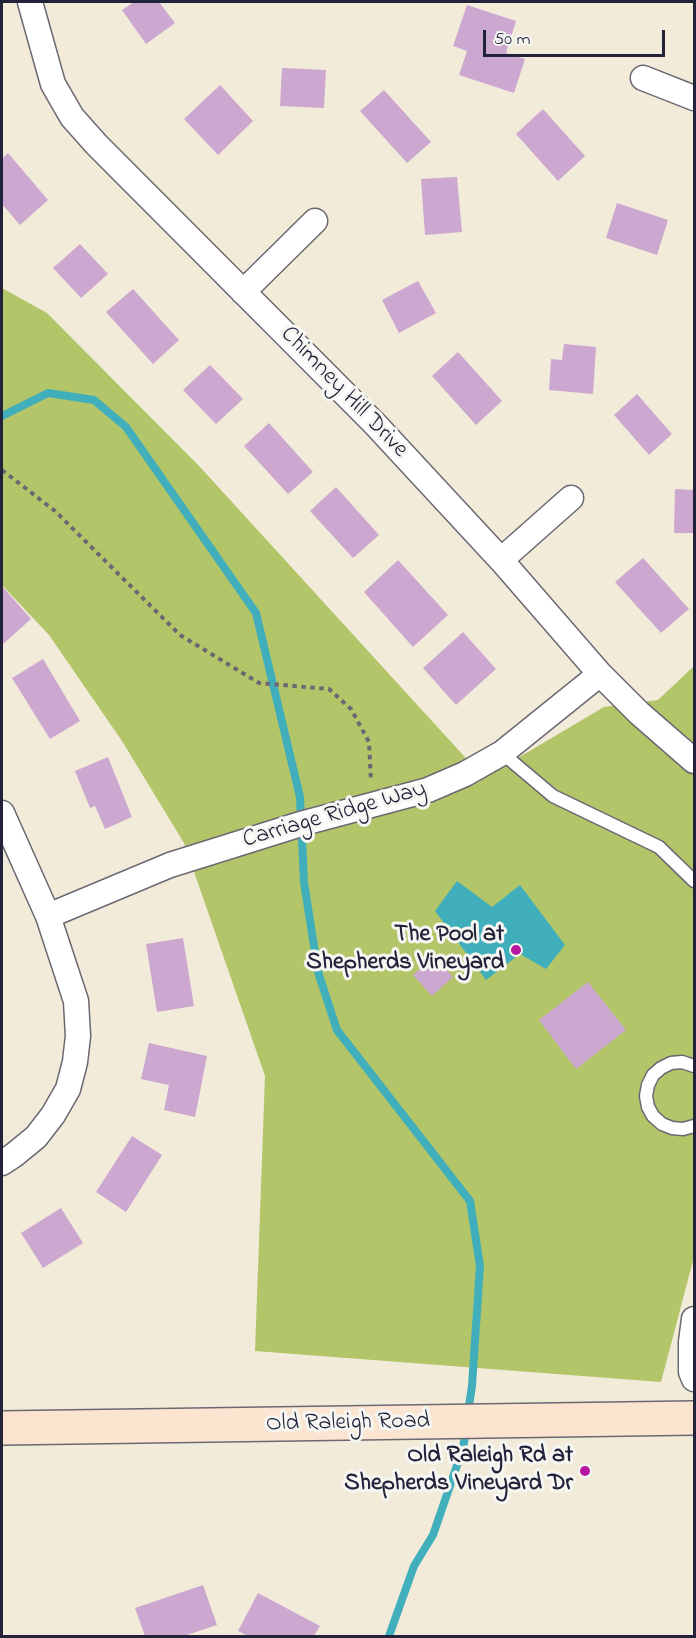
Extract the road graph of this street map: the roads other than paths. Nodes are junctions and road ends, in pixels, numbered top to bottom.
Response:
1 (30, 2) edge
2 (643, 78) dead end
3 (694, 99) edge
4 (315, 221) dead end
5 (243, 292) junction
6 (571, 498) dead end
7 (501, 561) junction
8 (600, 674) junction
9 (501, 753) junction
10 (694, 761) edge
11 (2, 813) edge
12 (694, 881) edge
13 (48, 916) junction
14 (694, 1066) edge
15 (694, 1125) edge
16 (2, 1162) edge
17 (694, 1319) edge
18 (694, 1379) edge
19 (694, 1418) edge
20 (2, 1428) edge

1 - 5 street, Chimney Hill Drive
2 - 3 street
4 - 5 street
5 - 7 street, Chimney Hill Drive
6 - 7 street
7 - 8 street, Chimney Hill Drive
8 - 9 street, Carriage Ridge Way
8 - 10 street, Chimney Hill Drive
9 - 12 lane
9 - 13 street, Carriage Ridge Way
11 - 13 street
13 - 16 street
14 - 15 lane
17 - 18 street
19 - 20 main road, Old Raleigh Road

